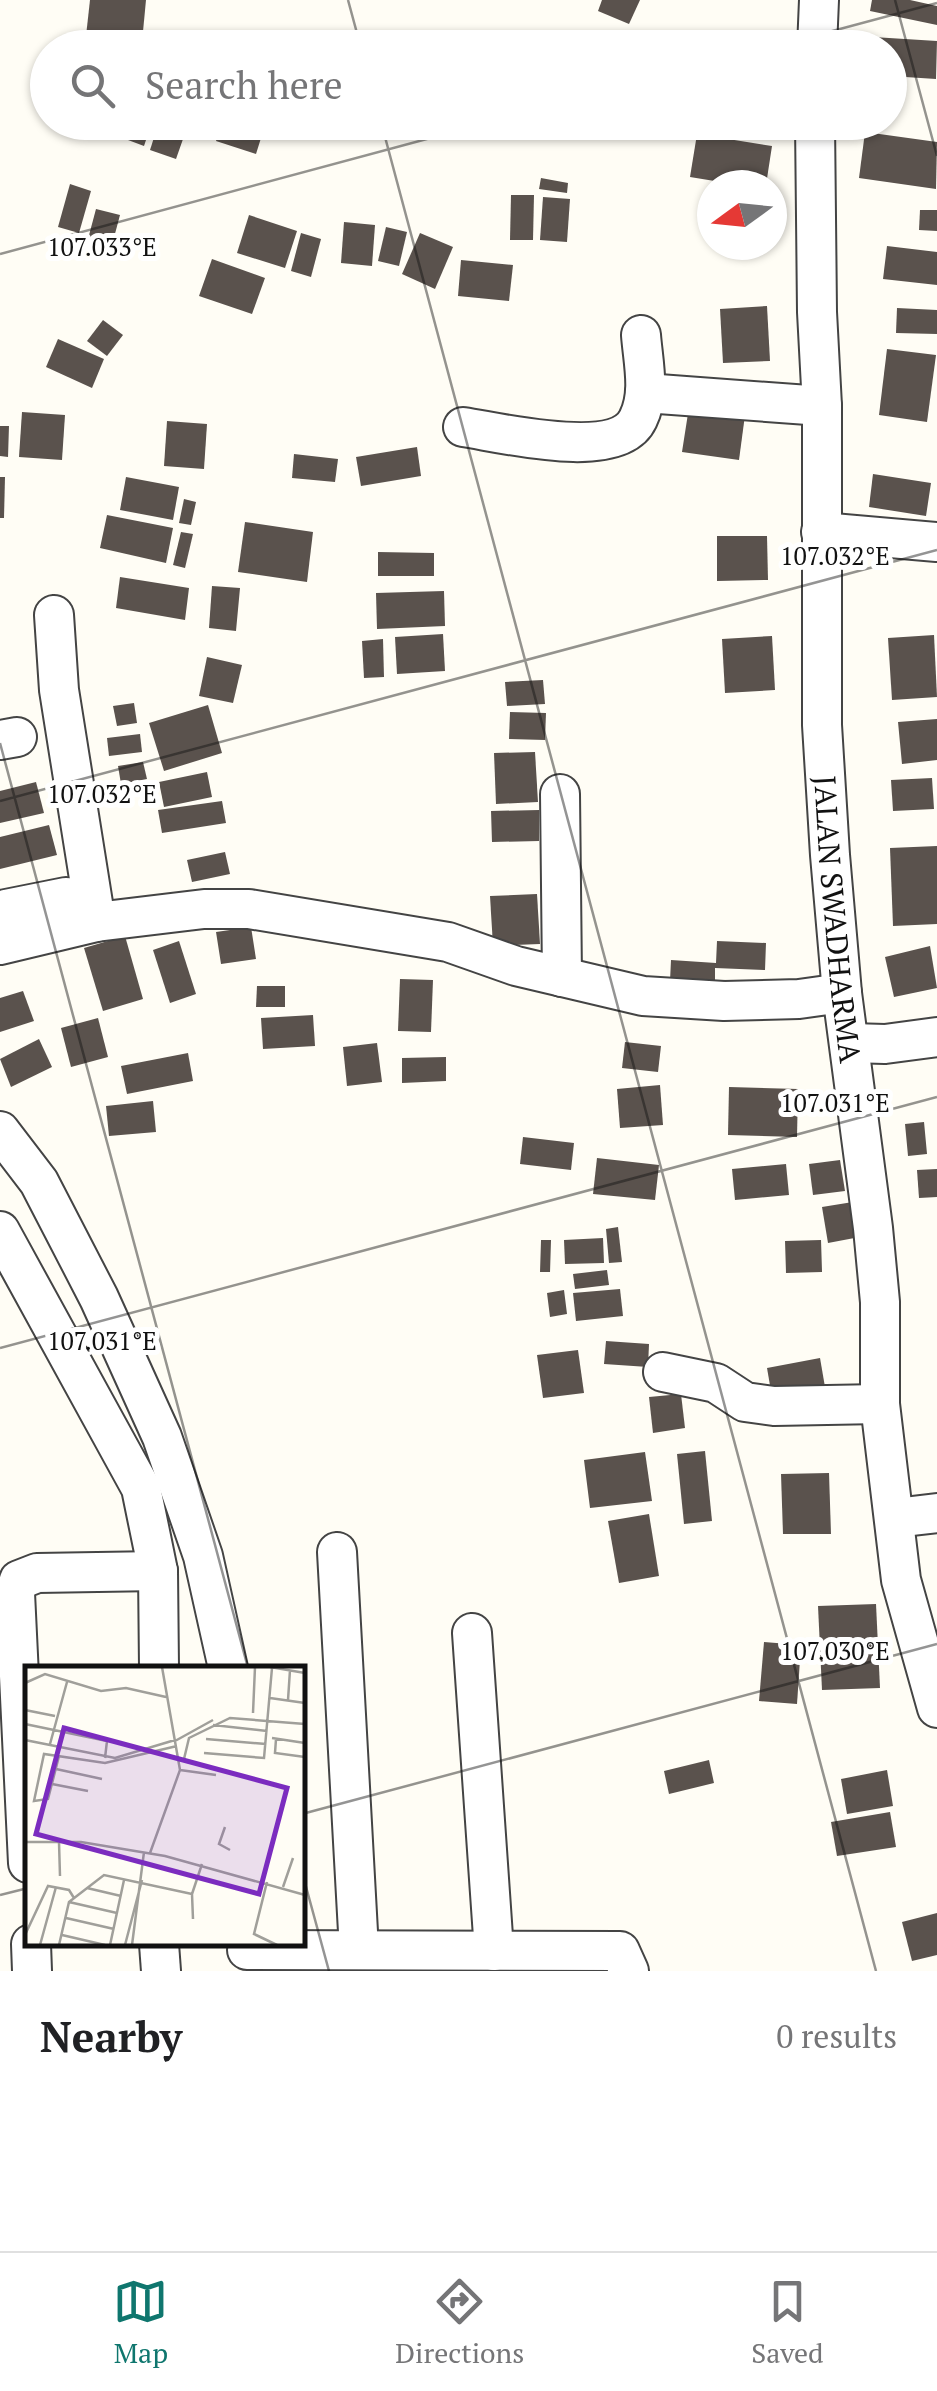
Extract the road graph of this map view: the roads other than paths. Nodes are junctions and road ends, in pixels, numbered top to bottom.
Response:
1 (819, 0) edge
2 (818, 30) edge
3 (815, 140) edge
4 (641, 335) dead end
5 (646, 393) junction
6 (822, 406) junction
7 (463, 427) dead end
8 (820, 532) junction
9 (937, 542) edge
10 (54, 614) dead end
11 (560, 794) dead end
12 (66, 896) dead end
13 (96, 922) junction
14 (10, 925) edge
15 (562, 977) junction
16 (842, 993) junction
17 (937, 1037) edge
18 (851, 1043) junction
19 (0, 1131) edge
20 (0, 1231) edge
21 (663, 1372) dead end
22 (880, 1404) junction
23 (937, 1512) edge
24 (896, 1518) junction
25 (337, 1552) dead end
26 (158, 1571) junction
27 (472, 1633) dead end
28 (159, 1666) edge
29 (228, 1666) edge
30 (937, 1708) edge
31 (25, 1801) edge
32 (31, 1946) edge
33 (159, 1946) edge
34 (359, 1950) junction
35 (494, 1951) junction
36 (248, 1955) edge
37 (32, 1971) edge
38 (161, 1971) edge
39 (630, 1971) edge

1 - 2 street
3 - 6 street, JALAN SWADHARMA
4 - 5 street
5 - 6 street
5 - 7 street
6 - 8 street, JALAN SWADHARMA
8 - 9 street
8 - 16 street, JALAN SWADHARMA
10 - 13 street
11 - 15 street
12 - 14 street
13 - 14 street
13 - 15 street
15 - 16 street
16 - 18 street, JALAN SWADHARMA
17 - 18 street
18 - 22 street, JALAN SWADHARMA
19 - 29 street
20 - 26 street
21 - 22 street
22 - 24 street, JALAN SWADHARMA
23 - 24 street
24 - 30 street, JALAN SWADHARMA
25 - 34 street
26 - 28 street
26 - 31 street
27 - 35 street
32 - 37 street
33 - 38 street
34 - 35 street
34 - 36 street
35 - 39 street

